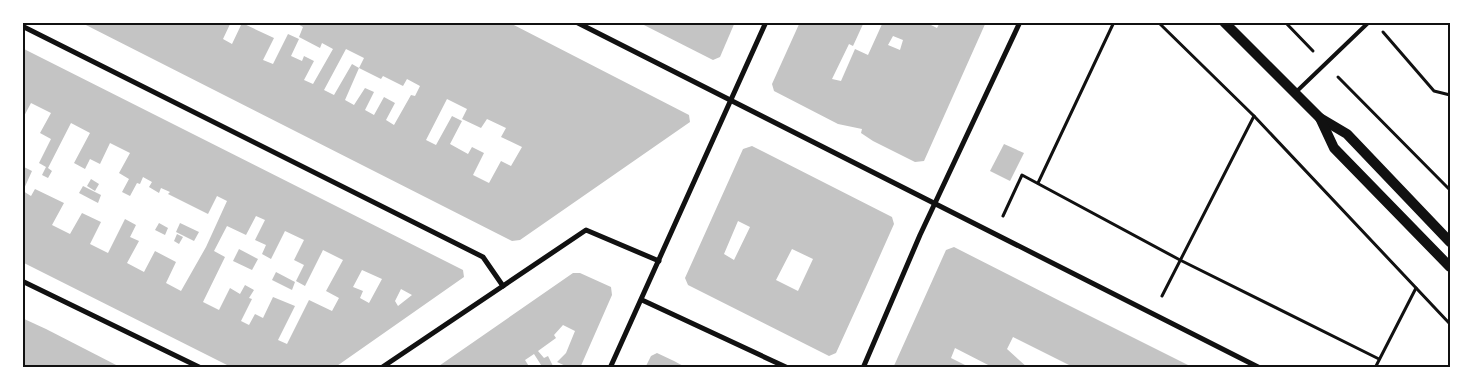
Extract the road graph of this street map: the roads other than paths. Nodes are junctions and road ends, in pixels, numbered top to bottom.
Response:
1 (576, 22) edge
2 (766, 22) edge
3 (1020, 22) edge
4 (1224, 22) edge
5 (1369, 22) edge
6 (22, 26) edge
7 (1295, 94) junction
8 (731, 100) junction
9 (1320, 118) junction
10 (934, 204) junction
11 (1450, 242) edge
12 (660, 261) junction
13 (1450, 267) edge
14 (22, 281) edge
15 (503, 286) junction
16 (642, 300) junction
17 (201, 368) edge
18 (381, 368) edge
19 (610, 368) edge
20 (788, 368) edge
21 (863, 368) edge
22 (1260, 368) edge

1 - 8 street
2 - 8 street
3 - 10 street
4 - 7 main road
5 - 7 lane
6 - 15 street
7 - 9 main road
8 - 10 street
8 - 12 street
9 - 11 main road
9 - 13 main road
10 - 21 street
10 - 22 street
12 - 15 street
12 - 16 street
14 - 17 street
15 - 18 street
16 - 19 street
16 - 20 street

